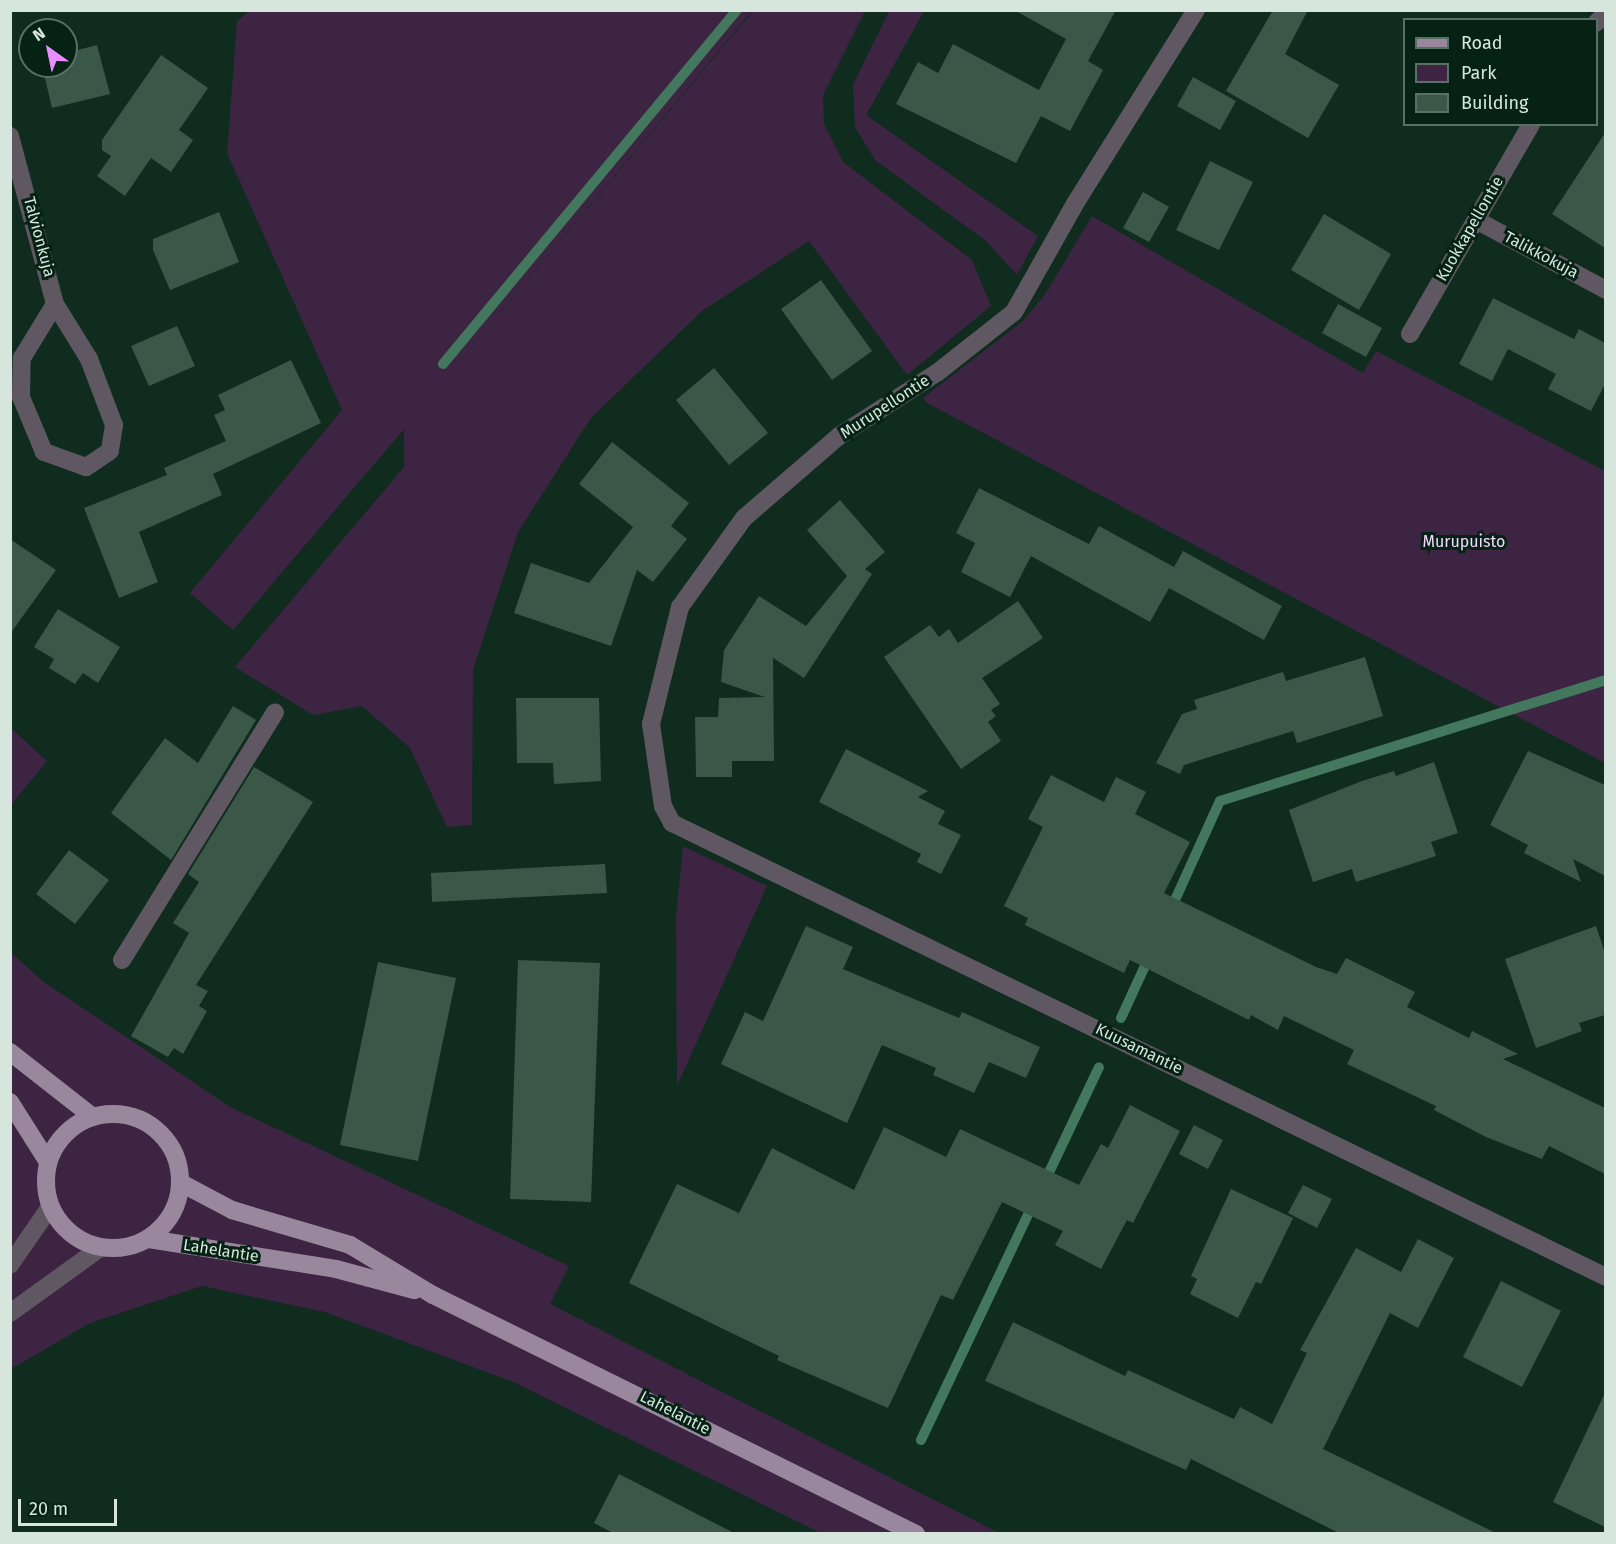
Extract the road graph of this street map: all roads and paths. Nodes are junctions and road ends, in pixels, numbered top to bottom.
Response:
1 (1196, 10) edge
2 (1530, 126) edge
3 (10, 136) edge
4 (1476, 220) junction
5 (1605, 290) edge
6 (55, 304) junction
7 (1410, 334) dead end
8 (275, 712) dead end
9 (672, 823) joint
10 (122, 960) dead end
11 (10, 1052) edge
12 (10, 1101) edge
13 (93, 1117) junction
14 (48, 1162) junction
15 (181, 1183) junction
16 (50, 1207) junction
17 (149, 1239) junction
18 (100, 1248) junction
19 (10, 1264) edge
20 (1605, 1277) edge
21 (433, 1295) junction
22 (10, 1312) edge
23 (916, 1533) edge

1 - 9 street, Murupellontie
2 - 4 street, Kuokkapellontie
3 - 6 street, Talvionkuja
4 - 5 street, Talikkokuja
4 - 7 street, Kuokkapellontie
6 - 6 street, Talvionkuja
8 - 10 street
9 - 20 street, Kuusamantie
11 - 13 main road
12 - 14 main road
13 - 14 main road
13 - 15 main road
14 - 16 main road
15 - 17 main road
15 - 21 main road, Lahelantie
16 - 18 main road
16 - 19 street
17 - 18 main road
17 - 21 main road, Lahelantie
18 - 22 street
21 - 23 main road, Lahelantie

